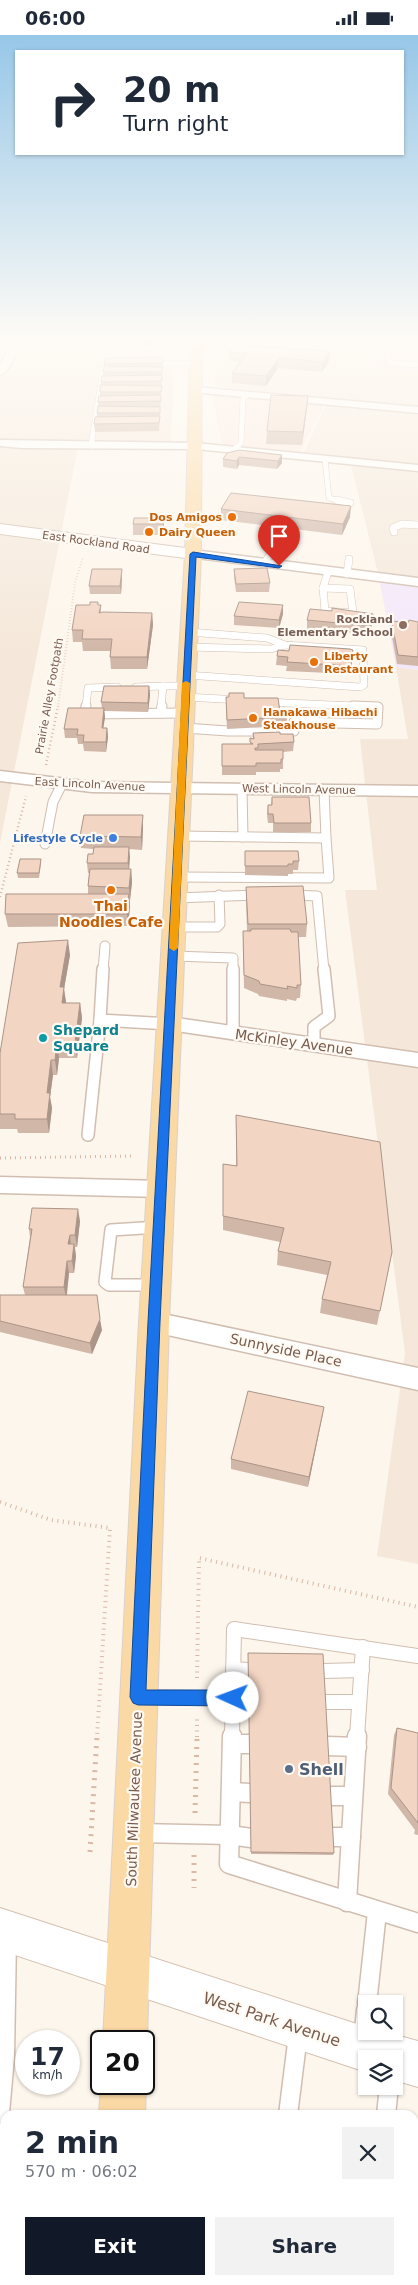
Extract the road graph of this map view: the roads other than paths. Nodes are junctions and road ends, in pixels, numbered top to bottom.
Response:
1 (11, 444) edge
2 (240, 444) edge
3 (91, 445) joint
4 (196, 446) junction
5 (233, 450) junction
6 (325, 459) junction
7 (418, 469) edge
8 (350, 503) dead end
9 (418, 525) edge
10 (0, 529) edge
11 (394, 532) dead end
12 (272, 551) dead end
13 (193, 554) junction
14 (349, 559) dead end
15 (264, 564) junction
16 (328, 572) junction
17 (347, 574) junction
18 (418, 582) edge
19 (323, 588) junction
20 (188, 640) junction
21 (285, 645) junction
22 (163, 686) junction
23 (185, 700) junction
24 (162, 713) junction
25 (0, 776) edge
26 (62, 784) junction
27 (180, 788) junction
28 (242, 789) junction
29 (324, 790) junction
30 (418, 791) edge
31 (178, 836) junction
32 (243, 837) junction
33 (326, 838) junction
34 (45, 844) dead end
35 (176, 887) junction
36 (220, 895) junction
37 (174, 927) junction
38 (104, 946) dead end
39 (173, 956) junction
40 (100, 1020) junction
41 (170, 1024) junction
42 (233, 1033) junction
43 (314, 1045) junction
44 (418, 1060) edge
45 (88, 1135) dead end
46 (0, 1185) edge
47 (161, 1189) junction
48 (159, 1227) junction
49 (156, 1285) junction
50 (154, 1322) junction
51 (418, 1379) edge
52 (363, 1647) junction
53 (418, 1655) edge
54 (362, 1670) junction
55 (323, 1671) edge
56 (138, 1697) junction
57 (241, 1699) junction
58 (325, 1702) edge
59 (359, 1702) junction
60 (232, 1744) junction
61 (250, 1745) edge
62 (327, 1746) edge
63 (356, 1747) junction
64 (231, 1792) junction
65 (250, 1793) edge
66 (330, 1796) edge
67 (354, 1796) junction
68 (133, 1833) junction
69 (230, 1835) junction
70 (332, 1837) edge
71 (351, 1837) junction
72 (251, 1838) edge
73 (347, 1903) junction
74 (377, 1912) junction
75 (418, 1923) edge
76 (3, 1930) edge
77 (127, 1971) junction
78 (368, 1995) edge
79 (299, 2028) junction
80 (125, 2030) edge
81 (373, 2050) edge
82 (123, 2095) edge
83 (386, 2095) edge
84 (0, 2110) edge
85 (122, 2110) edge
86 (289, 2110) edge
87 (386, 2110) edge

1 - 3 street
2 - 5 lane
3 - 4 street
4 - 5 street
4 - 13 main road, South Milwaukee Avenue
5 - 6 street
6 - 7 street
6 - 8 lane
9 - 11 lane
10 - 13 street, East Rockland Road
12 - 15 lane
13 - 15 street
13 - 20 main road, South Milwaukee Avenue
14 - 17 lane
15 - 16 street
16 - 17 street
16 - 19 lane
17 - 18 street
19 - 19 lane
20 - 21 lane
20 - 21 lane
20 - 23 main road, South Milwaukee Avenue
21 - 23 lane
22 - 23 lane
22 - 24 lane
22 - 24 lane
23 - 23 lane
23 - 24 lane
23 - 27 main road, South Milwaukee Avenue
25 - 26 street, East Lincoln Avenue
26 - 27 street, East Lincoln Avenue
26 - 34 lane
27 - 28 street, West Lincoln Avenue
27 - 31 main road, South Milwaukee Avenue
28 - 29 street, West Lincoln Avenue
28 - 32 lane
29 - 30 street, West Lincoln Avenue
29 - 33 lane
31 - 32 lane
31 - 35 main road, South Milwaukee Avenue
32 - 33 lane
33 - 35 lane
35 - 36 lane
35 - 37 main road, South Milwaukee Avenue
36 - 37 lane
36 - 43 lane
37 - 39 main road, South Milwaukee Avenue
38 - 40 lane
39 - 41 main road, South Milwaukee Avenue
39 - 42 lane
40 - 41 lane
40 - 45 lane
41 - 42 street, McKinley Avenue
41 - 47 main road, South Milwaukee Avenue
42 - 43 street, McKinley Avenue
43 - 44 street, McKinley Avenue
46 - 47 street
47 - 48 main road, South Milwaukee Avenue
48 - 49 main road, South Milwaukee Avenue
48 - 49 lane
49 - 50 main road, South Milwaukee Avenue
50 - 51 street, Sunnyside Place
50 - 56 main road, South Milwaukee Avenue
52 - 53 lane
52 - 54 lane
52 - 57 lane
54 - 55 lane
54 - 59 lane
56 - 57 lane
56 - 68 main road, South Milwaukee Avenue
57 - 60 lane
58 - 59 lane
59 - 63 lane
60 - 61 lane
60 - 64 lane
62 - 63 lane
63 - 67 lane
64 - 65 lane
64 - 69 lane
66 - 67 lane
67 - 71 lane
68 - 69 lane
68 - 77 main road, South Milwaukee Avenue
69 - 72 lane
69 - 73 lane
70 - 71 lane
71 - 73 lane
73 - 74 lane
74 - 75 lane
74 - 78 lane
76 - 77 street, West Park Avenue
76 - 84 lane
77 - 79 street, West Park Avenue
77 - 80 main road, South Milwaukee Avenue
79 - 81 street, West Park Avenue
79 - 86 lane
82 - 85 main road
83 - 87 lane

